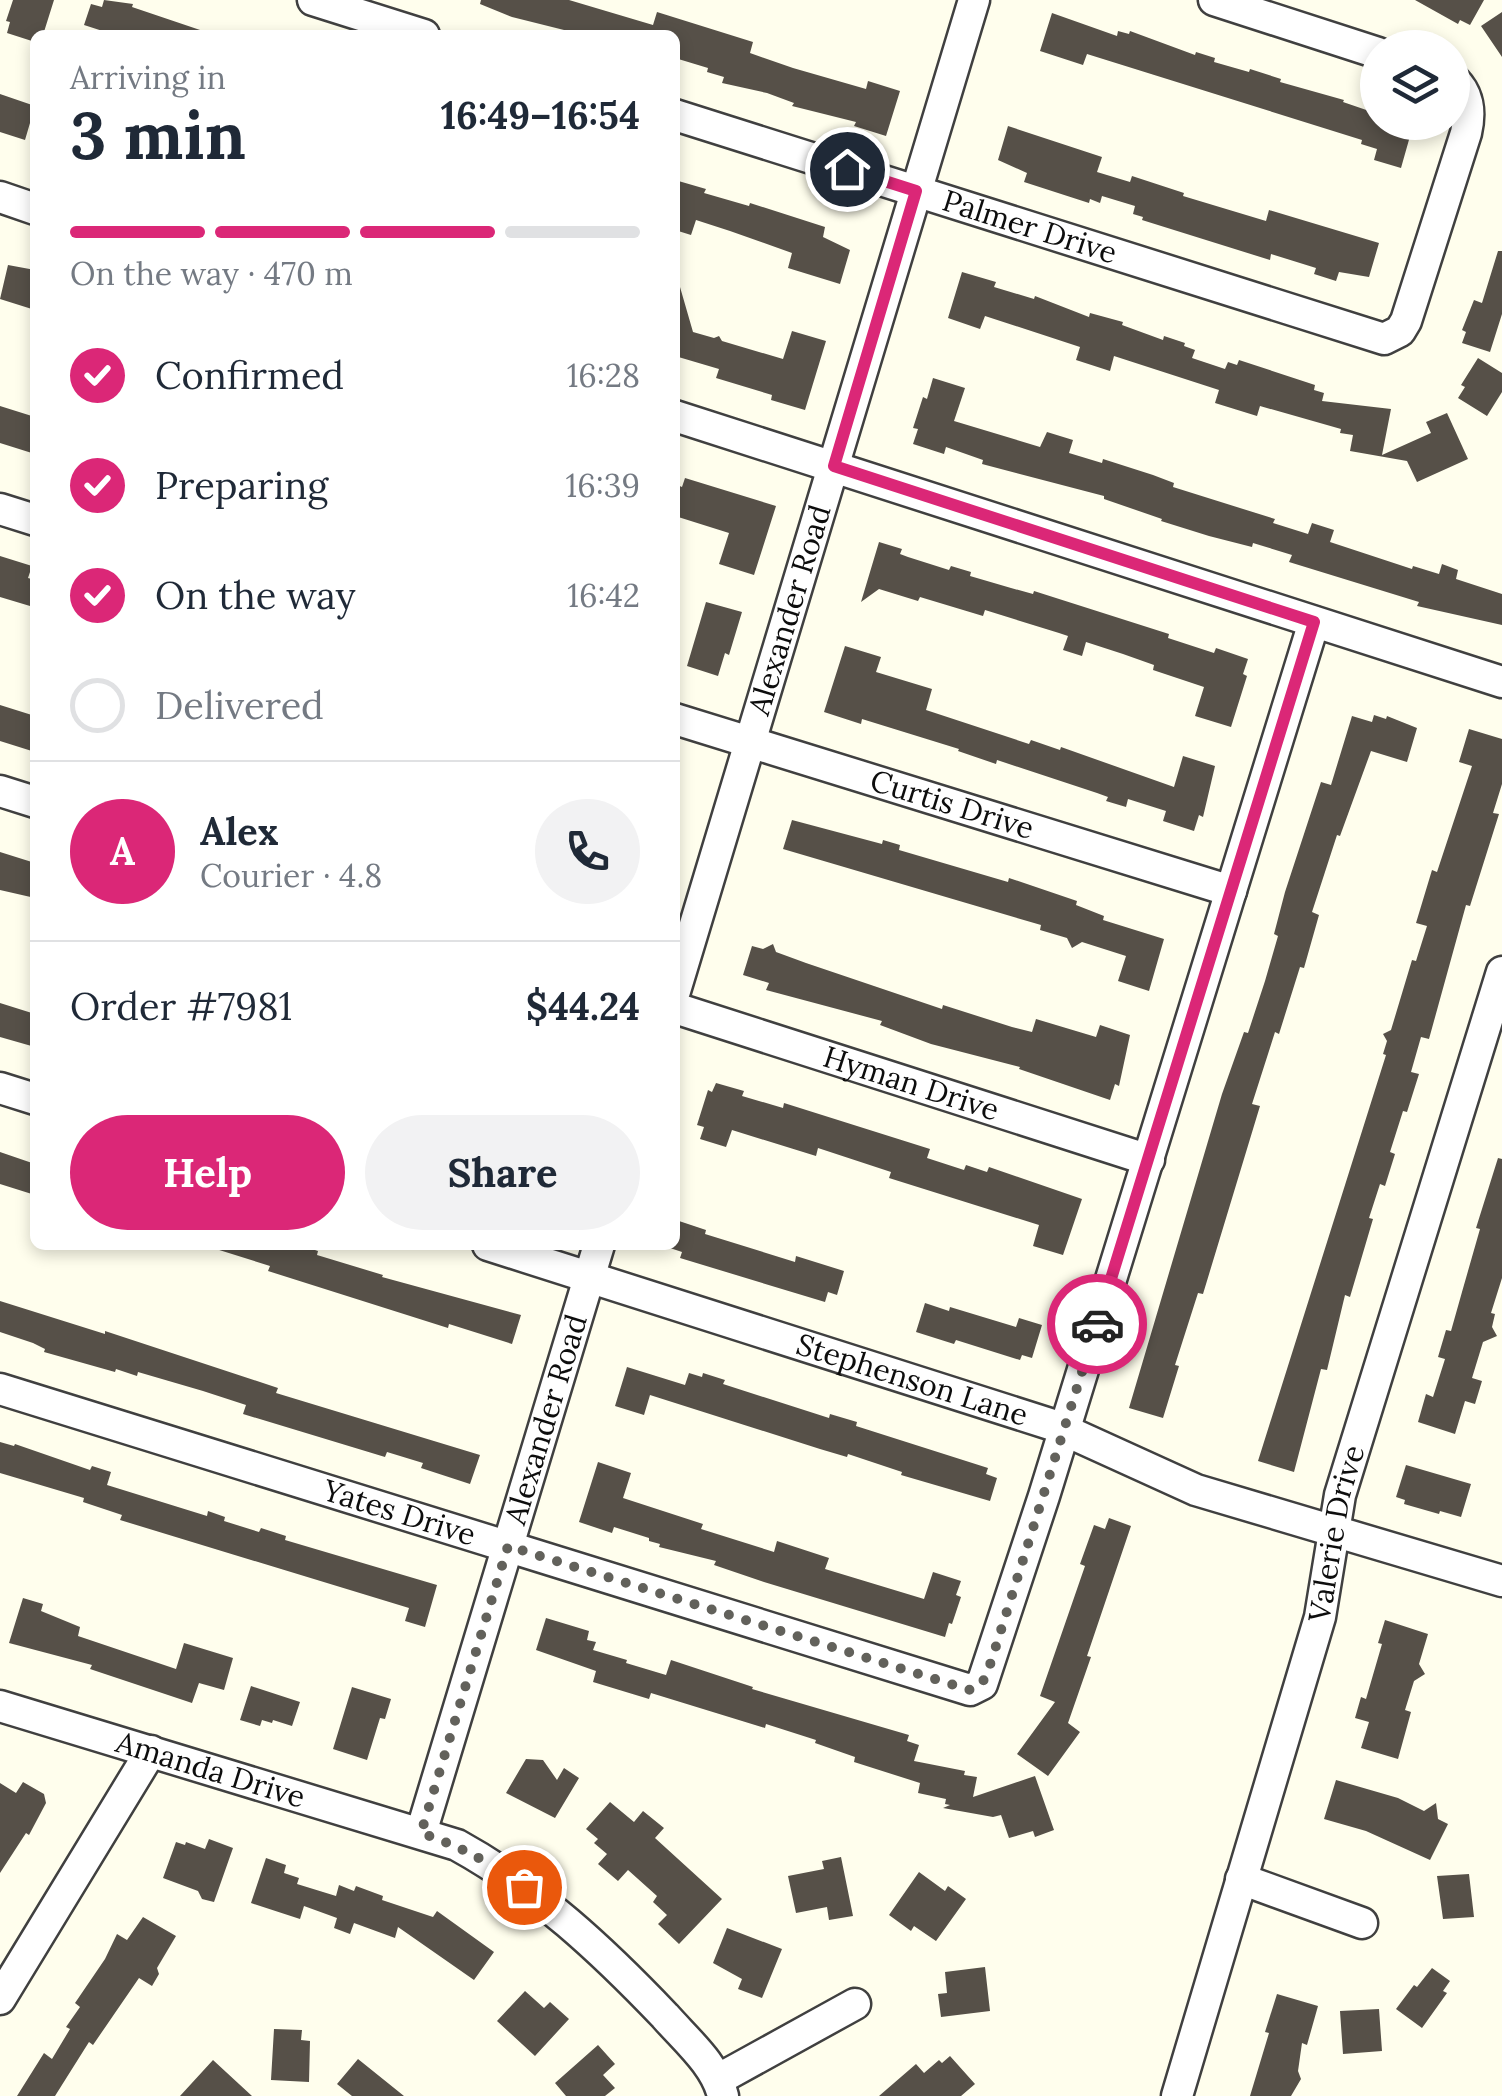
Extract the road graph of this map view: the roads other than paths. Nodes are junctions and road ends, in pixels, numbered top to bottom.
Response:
1 (314, 0) edge
2 (974, 0) edge
3 (1214, 0) edge
4 (408, 30) edge
5 (1360, 47) edge
6 (680, 117) edge
7 (1464, 140) edge
8 (916, 191) junction
9 (0, 197) edge
10 (30, 207) edge
11 (680, 418) edge
12 (834, 466) junction
13 (0, 509) edge
14 (30, 518) edge
15 (1314, 622) junction
16 (1502, 682) edge
17 (680, 720) edge
18 (750, 742) junction
19 (0, 791) edge
20 (30, 800) edge
21 (1230, 891) junction
22 (1502, 972) edge
23 (680, 974) edge
24 (680, 1010) edge
25 (0, 1088) edge
26 (30, 1097) edge
27 (1149, 1160) junction
28 (504, 1250) edge
29 (597, 1250) edge
30 (589, 1277) junction
31 (0, 1388) edge
32 (1063, 1430) junction
33 (1335, 1530) junction
34 (508, 1546) junction
35 (1502, 1580) edge
36 (0, 1706) edge
37 (151, 1751) junction
38 (421, 1833) junction
39 (1241, 1879) junction
40 (1362, 1923) dead end
41 (0, 1999) edge
42 (855, 2004) dead end
43 (721, 2088) edge
44 (1177, 2096) edge

1 - 4 street
2 - 8 street, Alexander Road
3 - 5 street
6 - 8 street, Palmer Drive
7 - 8 street, Palmer Drive
8 - 12 street, Alexander Road
9 - 10 street
11 - 12 street
12 - 15 street
12 - 18 street, Alexander Road
13 - 14 street
15 - 16 street
15 - 21 street
17 - 18 street, Curtis Drive
18 - 21 street, Curtis Drive
18 - 23 street, Alexander Road
19 - 20 street
21 - 27 street
22 - 33 street, Valerie Drive
24 - 27 street, Hyman Drive
25 - 26 street
27 - 32 street
28 - 30 street, Stephenson Lane
29 - 30 street, Alexander Road
30 - 32 street, Stephenson Lane
30 - 34 street, Alexander Road
31 - 34 street, Yates Drive
32 - 33 street, Stephenson Lane
32 - 34 street, Yates Drive
33 - 35 street, Stephenson Lane
33 - 39 street, Valerie Drive
34 - 38 street, Alexander Road
36 - 37 street, Amanda Drive
37 - 38 street, Amanda Drive
37 - 41 street
38 - 43 street
39 - 40 street
39 - 44 street, Valerie Drive
42 - 43 street

